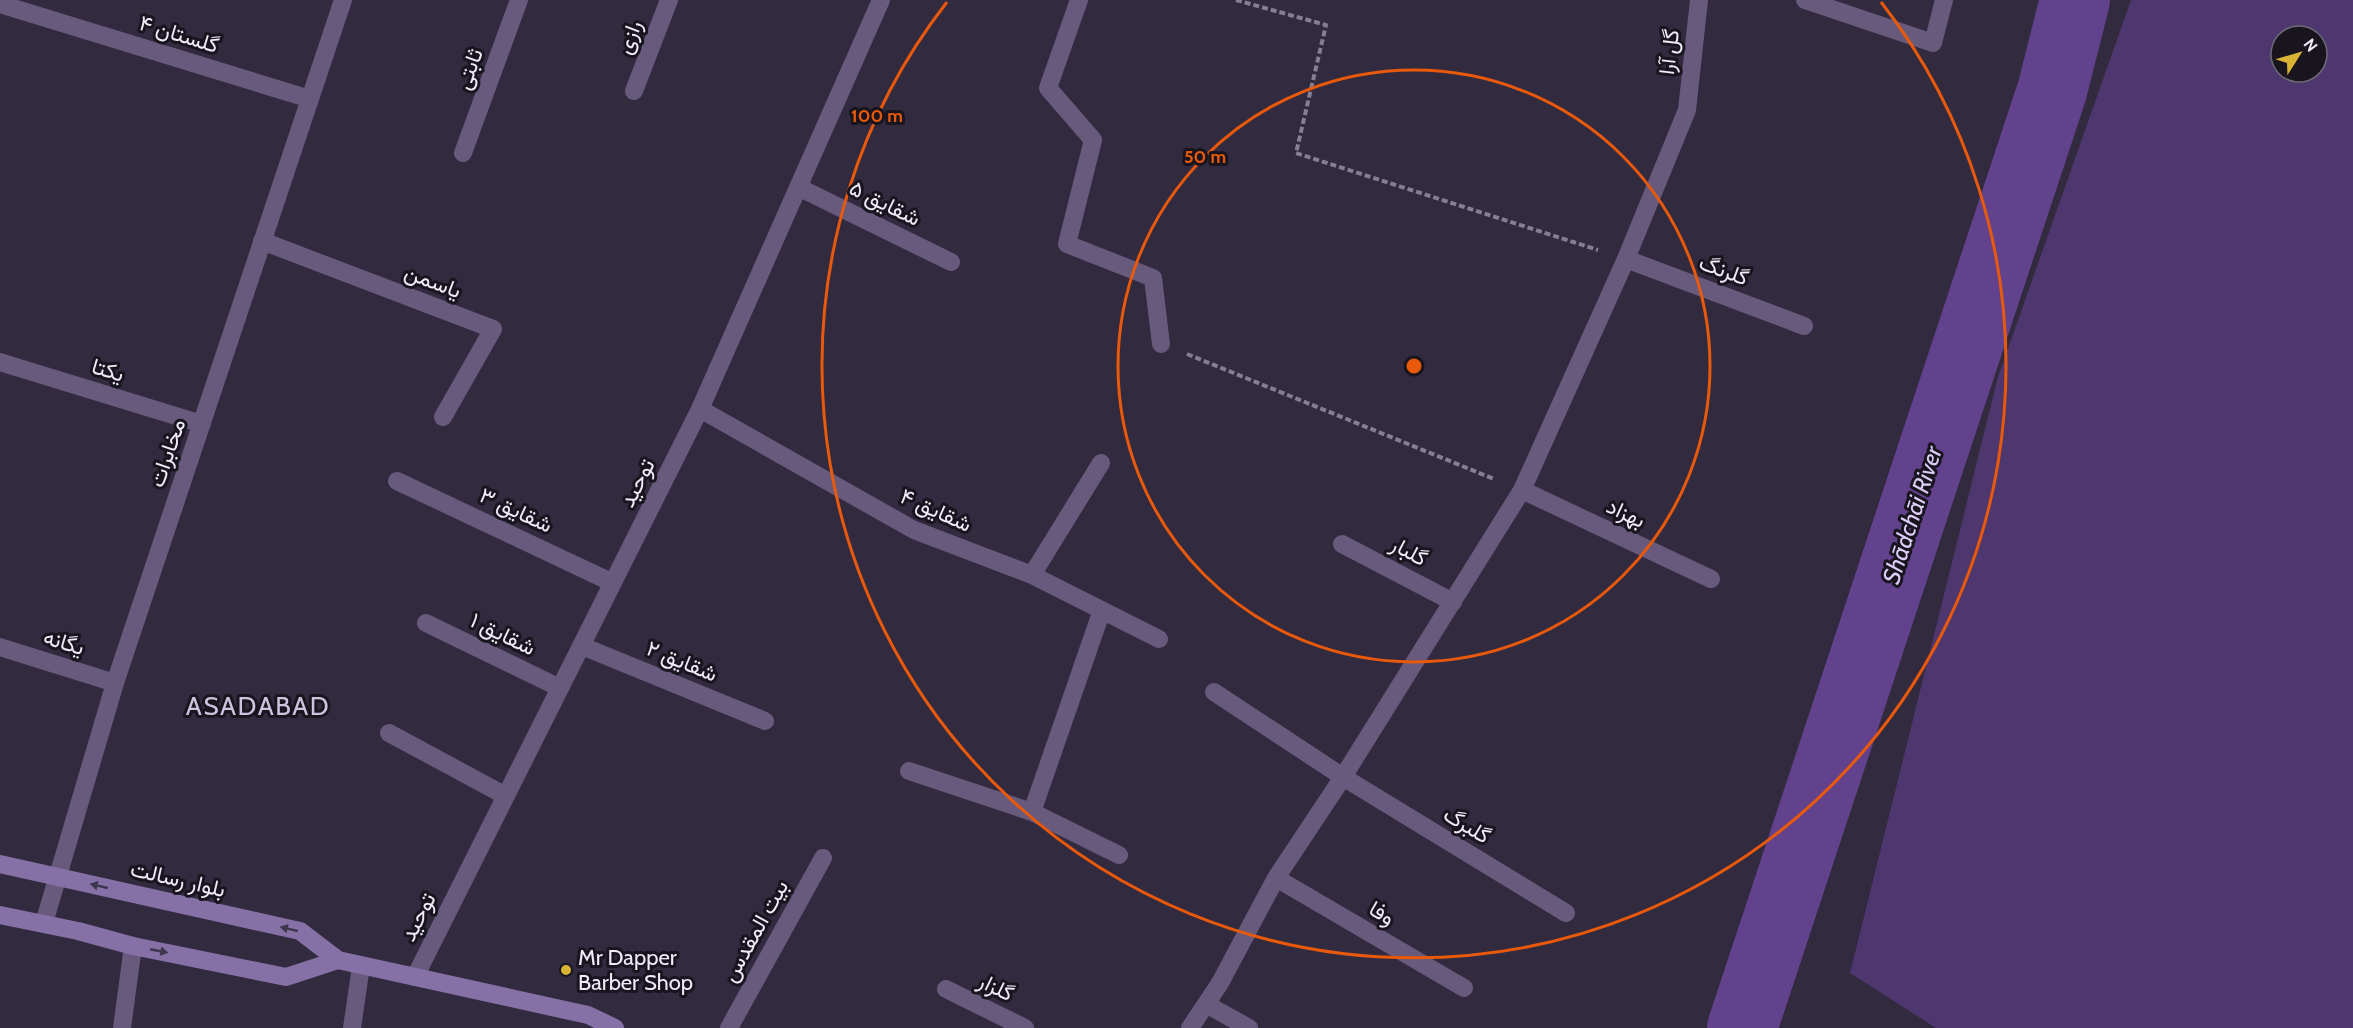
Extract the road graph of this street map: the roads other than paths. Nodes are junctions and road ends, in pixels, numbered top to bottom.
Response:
1 (343, 0) edge
2 (519, 0) edge
3 (669, 0) edge
4 (881, 0) edge
5 (1079, 0) edge
6 (1699, 0) edge
7 (1805, 0) edge
8 (1944, 0) edge
9 (10, 4) edge
10 (634, 91) dead end
11 (310, 99) junction
12 (463, 153) dead end
13 (798, 187) junction
14 (262, 241) junction
15 (1626, 259) junction
16 (951, 262) dead end
17 (1804, 326) dead end
18 (1161, 344) road end
19 (0, 362) edge
20 (700, 410) junction
21 (442, 417) dead end
22 (202, 424) junction
23 (1101, 463) dead end
24 (398, 481) dead end
25 (1522, 490) junction
26 (1342, 544) dead end
27 (1032, 575) junction
28 (1711, 579) dead end
29 (613, 584) junction
30 (1452, 602) junction
31 (1102, 610) junction
32 (426, 623) dead end
33 (1159, 639) dead end
34 (582, 646) junction
35 (0, 647) edge
36 (114, 683) junction
37 (560, 688) junction
38 (1214, 692) dead end
39 (765, 722) dead end
40 (389, 733) dead end
41 (909, 771) dead end
42 (1343, 777) junction
43 (506, 796) junction
44 (1032, 812) junction
45 (1119, 855) dead end
46 (823, 858) dead end
47 (0, 864) edge
48 (59, 877) junction
49 (1276, 878) junction
50 (1566, 913) dead end
51 (0, 915) edge
52 (44, 924) junction
53 (134, 946) junction
54 (338, 960) junction
55 (361, 966) junction
56 (415, 977) junction
57 (1464, 988) dead end
58 (946, 989) dead end
59 (1206, 1004) junction
60 (122, 1028) edge
61 (352, 1028) edge
62 (615, 1028) edge
63 (729, 1028) edge
64 (1025, 1028) edge
65 (1190, 1028) edge
66 (1249, 1028) edge

1 - 11 street, مخابرات
2 - 12 street, ثابتی
3 - 10 street, رازی
4 - 13 street, توحید
5 - 18 street
6 - 15 street, گل آرا
7 - 8 street
9 - 11 street, گلستان ۴
11 - 14 street, مخابرات
13 - 16 street, شقایق ۵
13 - 20 street, توحید
14 - 21 street, یاسمن
14 - 22 street, مخابرات
15 - 17 street, گلرنگ
15 - 25 street, گل آرا
19 - 22 street, یکتا
20 - 27 street, شقایق ۴
20 - 29 street, توحید
22 - 36 street, مخابرات
23 - 27 street
24 - 29 street, شقایق ۳
25 - 28 street, بهزاد
25 - 30 street, گل آرا
26 - 30 street, گلبار
27 - 31 street, شقایق ۴
29 - 34 street, توحید
30 - 42 street, گل آرا
31 - 33 street, شقایق ۴
31 - 44 street
32 - 37 street, شقایق ۱
34 - 37 street, توحید
34 - 39 street, شقایق ۲
35 - 36 street, یگانه
36 - 48 street, مخابرات
37 - 43 street, توحید
38 - 42 street, گلبرگ
40 - 43 street
41 - 44 street
42 - 49 street, گل آرا
42 - 50 street, گلبرگ
43 - 56 street, توحید
44 - 45 street
46 - 63 street, بیت المقدس
47 - 48 street, بلوار رسالت
48 - 52 street, مخابرات
54 -> 48 street, بلوار رسالت
49 - 57 street, وفا
49 - 59 street, گل آرا
51 - 52 street
52 - 53 street
53 -> 54 street
53 - 60 street
54 - 55 street, بلوار رسالت
55 - 56 street, بلوار رسالت
55 - 61 street
56 - 62 street, بلوار رسالت
58 - 64 street, گلزار
59 - 65 street, گل آرا
59 - 66 street

